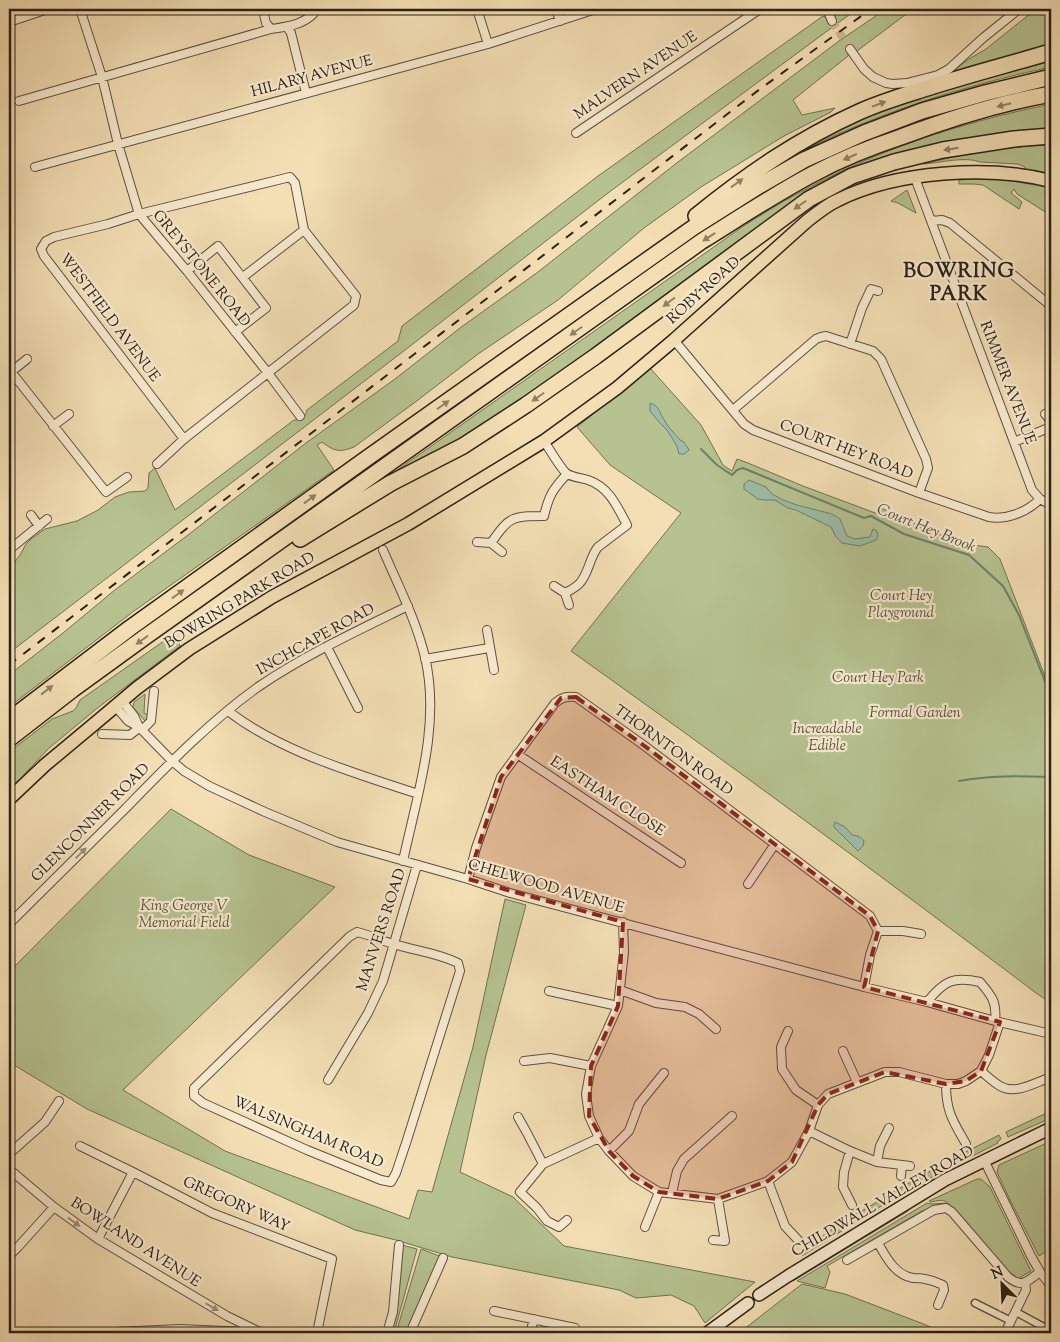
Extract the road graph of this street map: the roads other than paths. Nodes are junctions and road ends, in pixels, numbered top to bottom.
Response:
1 (48, 9) edge
2 (80, 9) edge
3 (268, 9) edge
4 (313, 9) edge
5 (477, 9) edge
6 (556, 9) edge
7 (596, 9) edge
8 (759, 9) edge
9 (827, 9) edge
10 (1019, 9) edge
11 (832, 20) tunnel mouth
12 (560, 21) junction
13 (9, 22) edge
14 (287, 27) junction
15 (271, 29) junction
16 (488, 44) junction
17 (850, 49) tunnel mouth
18 (1051, 52) edge
19 (102, 77) junction
20 (1051, 77) edge
21 (306, 93) junction
22 (1051, 94) edge
23 (19, 101) dead end
24 (576, 133) dead end
25 (1051, 136) edge
26 (118, 144) junction
27 (34, 167) dead end
28 (915, 178) junction
29 (1051, 181) edge
30 (139, 214) junction
31 (931, 221) junction
32 (304, 230) junction
33 (187, 271) junction
34 (242, 277) junction
35 (878, 291) dead end
36 (1051, 306) edge
37 (235, 332) junction
38 (547, 332) junction
39 (674, 340) junction
40 (850, 344) junction
41 (27, 359) dead end
42 (10, 370) edge
43 (268, 373) junction
44 (733, 410) junction
45 (69, 414) dead end
46 (1045, 414) dead end
47 (300, 416) dead end
48 (1051, 421) edge
49 (54, 426) junction
50 (1051, 427) edge
51 (184, 439) junction
52 (544, 441) junction
53 (1014, 442) junction
54 (157, 464) dead end
55 (567, 474) junction
56 (127, 477) dead end
57 (919, 492) junction
58 (1040, 499) junction
59 (1051, 505) edge
60 (30, 515) dead end
61 (544, 516) junction
62 (47, 519) dead end
63 (408, 524) joint
64 (545, 525) dead end
65 (39, 526) junction
66 (477, 542) dead end
67 (491, 543) junction
68 (9, 550) edge
69 (382, 550) dead end
70 (502, 552) dead end
71 (554, 586) dead end
72 (565, 593) junction
73 (569, 605) dead end
74 (408, 606) junction
75 (182, 611) junction
76 (487, 630) dead end
77 (326, 646) junction
78 (489, 648) junction
79 (425, 659) junction
80 (494, 670) dead end
81 (154, 691) dead end
82 (118, 704) junction
83 (358, 708) dead end
84 (228, 711) junction
85 (9, 720) edge
86 (140, 728) junction
87 (102, 734) dead end
88 (9, 739) edge
89 (517, 754) junction
90 (172, 761) junction
91 (418, 794) junction
92 (9, 799) edge
93 (776, 844) junction
94 (403, 861) junction
95 (681, 862) dead end
96 (417, 865) junction
97 (468, 879) junction
98 (748, 884) dead end
99 (623, 922) junction
100 (9, 924) edge
101 (878, 932) junction
102 (921, 934) dead end
103 (394, 944) junction
104 (864, 987) junction
105 (620, 990) junction
106 (549, 991) dead end
107 (927, 1002) junction
108 (618, 1006) junction
109 (997, 1021) junction
110 (716, 1029) dead end
111 (788, 1032) dead end
112 (1051, 1034) edge
113 (843, 1051) dead end
114 (524, 1061) dead end
115 (591, 1066) junction
116 (981, 1071) junction
117 (664, 1073) dead end
118 (1049, 1078) dead end
119 (328, 1080) dead end
120 (857, 1082) junction
121 (946, 1084) junction
122 (59, 1101) dead end
123 (818, 1105) junction
124 (732, 1116) dead end
125 (518, 1117) dead end
126 (889, 1128) dead end
127 (1051, 1128) edge
128 (809, 1131) junction
129 (599, 1138) junction
130 (966, 1144) dead end
131 (80, 1146) dead end
132 (609, 1151) junction
133 (850, 1152) junction
134 (9, 1154) edge
135 (984, 1160) junction
136 (877, 1162) junction
137 (543, 1164) junction
138 (9, 1169) edge
139 (132, 1172) junction
140 (901, 1176) dead end
141 (768, 1181) junction
142 (512, 1188) dead end
143 (520, 1192) junction
144 (660, 1192) junction
145 (672, 1193) junction
146 (718, 1200) junction
147 (852, 1205) dead end
148 (54, 1207) junction
149 (567, 1220) dead end
150 (646, 1227) dead end
151 (98, 1239) junction
152 (713, 1240) dead end
153 (798, 1240) dead end
154 (878, 1242) junction
155 (399, 1245) dead end
156 (9, 1256) edge
157 (443, 1258) dead end
158 (847, 1260) dead end
159 (1040, 1272) junction
160 (1025, 1282) junction
161 (1051, 1286) edge
162 (759, 1295) dead end
163 (748, 1303) dead end
164 (975, 1303) dead end
165 (938, 1305) dead end
166 (494, 1311) dead end
167 (1016, 1312) junction
168 (227, 1316) junction
169 (534, 1319) junction
170 (1011, 1321) junction
171 (575, 1328) dead end
172 (227, 1331) junction
173 (1051, 1331) edge
174 (114, 1333) edge
175 (248, 1333) edge
176 (262, 1333) edge
177 (317, 1333) edge
178 (387, 1333) edge
179 (410, 1333) edge
180 (530, 1333) edge
181 (707, 1333) edge
182 (1005, 1333) edge

1 - 13 street
2 - 19 street, GREYSTONE ROAD
3 - 15 street
4 - 14 street
5 - 16 street
6 - 12 street
7 - 12 street, HILARY AVENUE
8 - 24 street, MALVERN AVENUE
9 - 11 street
10 - 17 street
12 - 16 street, HILARY AVENUE
14 - 15 street
14 - 21 street
15 - 19 street
16 - 21 street, HILARY AVENUE
38 -> 18 highway
19 - 23 street
19 - 26 street, GREYSTONE ROAD
20 - 38 highway
21 - 26 street, HILARY AVENUE
22 -> 75 highway
25 -> 75 highway
26 - 27 street, HILARY AVENUE
26 - 30 street, GREYSTONE ROAD
28 - 29 main road, ROBY ROAD
28 - 31 street, RIMMER AVENUE
28 - 39 main road, ROBY ROAD
30 - 32 street
30 - 33 street, GREYSTONE ROAD
30 - 51 street, WESTFIELD AVENUE
31 - 36 street
31 - 53 street, RIMMER AVENUE
32 - 34 street
32 - 43 street
33 - 34 street
33 - 37 street, GREYSTONE ROAD
34 - 37 street
35 - 40 street
37 - 43 street, GREYSTONE ROAD
85 -> 38 highway
39 - 44 street, COURT HEY ROAD
39 - 52 main road, ROBY ROAD
40 - 44 street
40 - 57 street
41 - 42 street
42 - 49 street
43 - 47 street, GREYSTONE ROAD
43 - 51 street
44 - 57 street, COURT HEY ROAD
45 - 49 street
46 - 48 street
49 - 56 street
50 - 53 street
51 - 54 street
52 - 55 street
52 - 63 main road, ROBY ROAD
53 - 58 street, RIMMER AVENUE
55 - 61 street
55 - 72 street
57 - 58 street, COURT HEY ROAD
58 - 59 street
60 - 65 street
61 - 64 street
61 - 67 street
62 - 65 street
63 - 82 main road, BOWRING PARK ROAD
65 - 68 street
66 - 67 street
67 - 70 street
69 - 74 street
71 - 72 street
72 - 73 street
74 - 77 street, INCHCAPE ROAD
74 - 79 street
75 -> 88 highway
76 - 78 street
77 - 83 street
77 - 84 street, INCHCAPE ROAD
78 - 79 street
78 - 80 street
79 - 91 street
81 - 86 street
82 - 86 street, CHELWOOD AVENUE
82 - 92 main road, BOWRING PARK ROAD
84 - 90 street, INCHCAPE ROAD
84 - 91 street
86 - 87 street
86 - 90 street, CHELWOOD AVENUE
89 - 93 street, THORNTON ROAD
89 - 95 street, EASTHAM CLOSE
89 - 97 street, THORNTON ROAD
90 - 94 street, CHELWOOD AVENUE
100 -> 90 street, GLENCONNER ROAD
91 - 94 street
93 - 98 street
93 - 101 street, THORNTON ROAD
94 - 96 street, CHELWOOD AVENUE
96 - 97 street, CHELWOOD AVENUE
96 - 103 street, MANVERS ROAD
97 - 99 street, CHELWOOD AVENUE
99 - 104 street, CHELWOOD AVENUE
99 - 105 street
101 - 102 street
101 - 104 street
103 - 103 street, WALSINGHAM ROAD
103 - 119 street, MANVERS ROAD
104 - 107 street, CHELWOOD AVENUE
105 - 108 street
105 - 110 street
106 - 108 street
107 - 109 street, CHELWOOD AVENUE
107 - 109 street
108 - 115 street
109 - 112 street, CHELWOOD AVENUE
109 - 116 street
111 - 123 street
113 - 120 street
114 - 115 street
115 - 129 street
116 - 118 street
116 - 121 street
117 - 132 street
120 - 121 street
120 - 123 street
121 - 130 street
122 - 134 street
123 - 128 street
124 - 145 street
125 - 137 street
126 - 136 street
127 - 135 main road, CHILDWALL VALLEY ROAD
128 - 133 street
128 - 141 street
129 - 132 street
129 - 137 street
131 - 139 street
132 - 144 street
133 - 136 street
133 - 147 street
135 - 159 street
135 - 162 main road, CHILDWALL VALLEY ROAD
136 - 140 street
137 - 143 street
138 - 148 street, BOWLAND AVENUE
139 - 151 street
139 - 177 street, GREGORY WAY
141 - 146 street
141 - 153 street
142 - 143 street
143 - 149 street
144 - 145 street
144 - 150 street
145 - 146 street
146 - 152 street
148 -> 151 street, BOWLAND AVENUE
148 - 156 street
151 -> 168 street, BOWLAND AVENUE
154 - 158 street
154 - 160 street
154 - 165 street
155 - 178 street
157 - 179 street
159 - 160 street
159 - 161 street
160 - 167 street
163 - 181 main road
164 - 170 street
166 - 169 street
167 - 170 street
167 - 173 street
168 - 172 street
168 - 176 street, BOWLAND AVENUE
169 - 171 street
169 - 180 street
170 - 182 street
172 - 174 street
172 - 175 street

